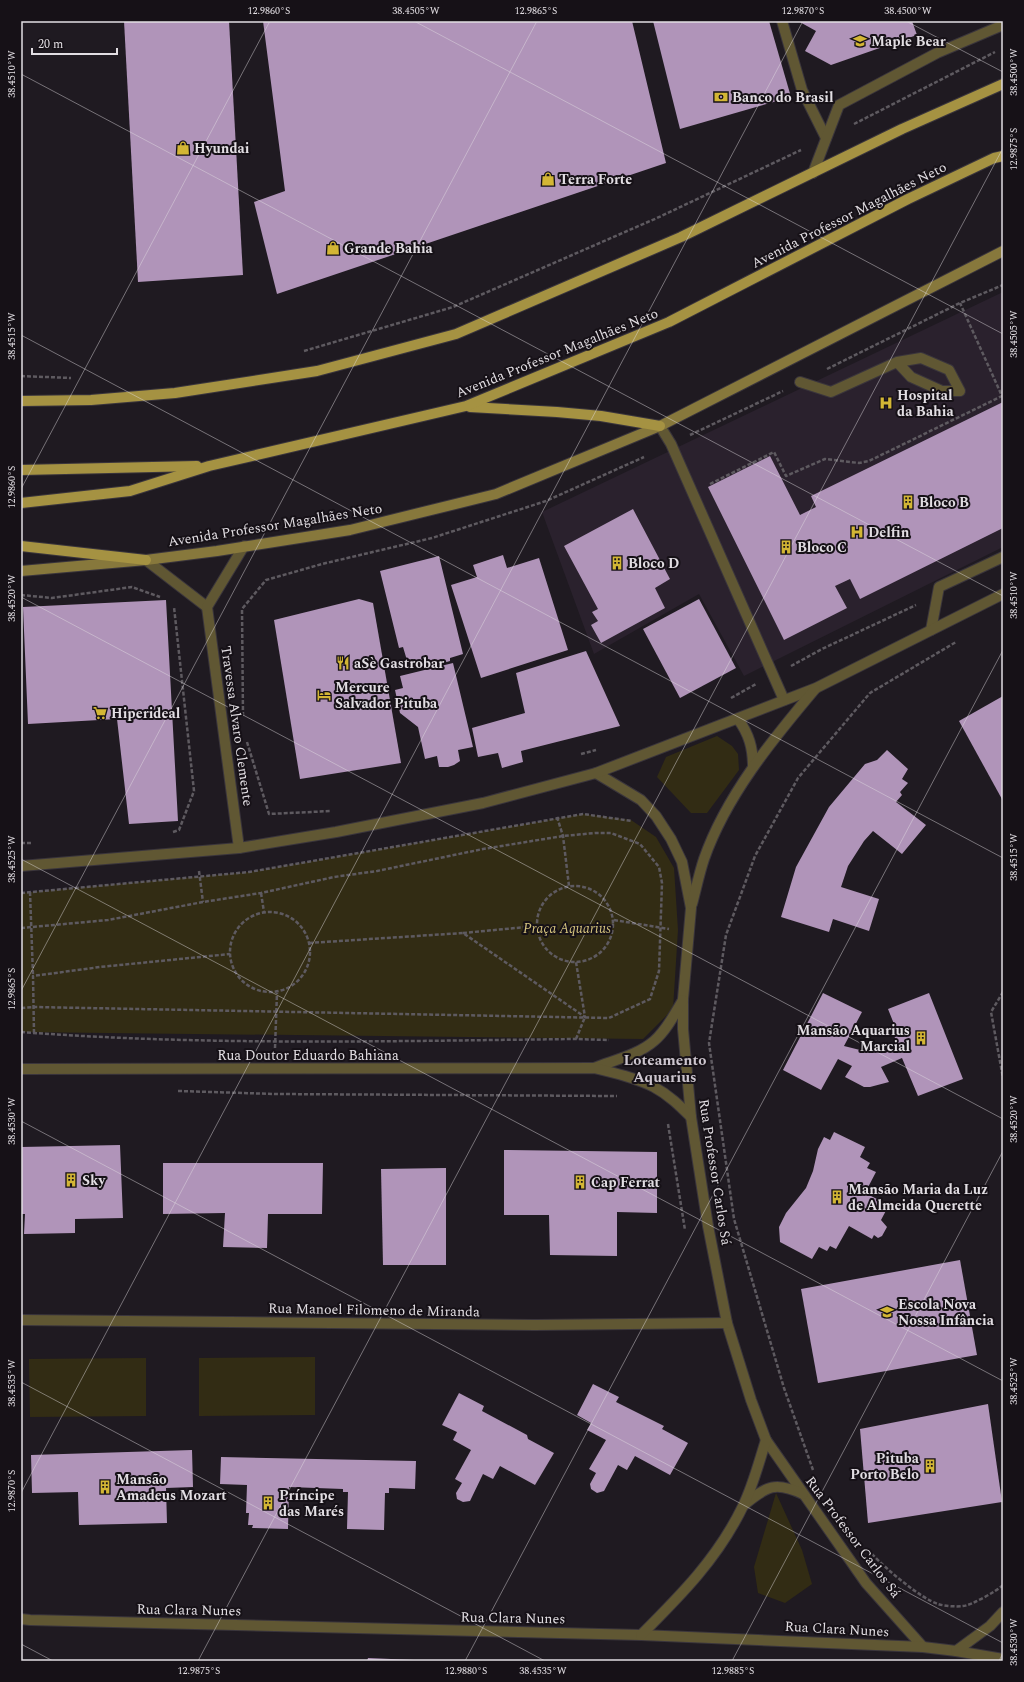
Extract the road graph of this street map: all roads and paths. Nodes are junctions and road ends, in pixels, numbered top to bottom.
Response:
1 (782, 21) edge
2 (1003, 25) edge
3 (996, 51) dead end
4 (1003, 84) edge
5 (826, 138) junction
6 (1003, 156) edge
7 (813, 173) junction
8 (1003, 251) edge
9 (1003, 285) edge
10 (960, 303) junction
11 (303, 351) dead end
12 (897, 362) junction
13 (21, 376) edge
14 (76, 379) dead end
15 (800, 382) junction
16 (1002, 396) edge
17 (21, 401) edge
18 (466, 406) junction
19 (660, 426) junction
20 (671, 444) junction
21 (209, 466) junction
22 (21, 470) edge
23 (692, 493) junction
24 (21, 503) edge
25 (21, 546) edge
26 (244, 546) junction
27 (1003, 557) edge
28 (146, 560) junction
29 (21, 571) edge
30 (1003, 594) edge
31 (21, 595) edge
32 (938, 595) junction
33 (166, 600) dead end
34 (173, 602) dead end
35 (207, 607) junction
36 (931, 630) junction
37 (959, 640) dead end
38 (773, 676) junction
39 (816, 688) junction
40 (726, 700) dead end
41 (784, 700) junction
42 (243, 716) dead end
43 (738, 719) junction
44 (246, 739) dead end
45 (602, 748) dead end
46 (579, 755) dead end
47 (753, 767) junction
48 (596, 773) junction
49 (334, 811) dead end
50 (557, 817) junction
51 (637, 824) dead end
52 (179, 830) dead end
53 (563, 836) junction
54 (239, 848) junction
55 (196, 851) junction
56 (21, 866) edge
57 (200, 876) junction
58 (570, 886) junction
59 (30, 892) junction
60 (21, 893) edge
61 (261, 893) junction
62 (203, 902) junction
63 (691, 908) junction
64 (264, 912) junction
65 (614, 920) junction
66 (537, 926) junction
67 (32, 927) junction
68 (21, 928) edge
69 (661, 928) junction
70 (672, 929) dead end
71 (463, 933) junction
72 (309, 942) junction
73 (230, 954) junction
74 (576, 962) junction
75 (33, 976) junction
76 (1003, 992) edge
77 (277, 993) junction
78 (683, 999) junction
79 (34, 1007) junction
80 (21, 1008) edge
81 (276, 1012) junction
82 (585, 1017) junction
83 (21, 1032) edge
84 (34, 1033) junction
85 (576, 1039) junction
86 (616, 1040) dead end
87 (275, 1042) junction
88 (276, 1054) dead end
89 (594, 1068) junction
90 (21, 1069) edge
91 (1003, 1078) edge
92 (173, 1090) dead end
93 (621, 1096) dead end
94 (692, 1117) junction
95 (667, 1121) dead end
96 (685, 1230) dead end
97 (21, 1320) edge
98 (727, 1323) junction
99 (766, 1440) junction
100 (814, 1472) dead end
101 (803, 1494) junction
102 (743, 1505) junction
103 (868, 1549) dead end
104 (1003, 1585) edge
105 (1003, 1612) edge
106 (21, 1619) edge
107 (641, 1635) junction
108 (923, 1647) junction
109 (956, 1651) junction
110 (1003, 1659) edge

1 - 5 street
2 - 5 street
3 - 5 path
4 - 7 main road
5 - 7 street
5 - 11 path
6 - 18 main road, Avenida Professor Magalhães Neto
7 - 17 main road
8 - 19 main road, Avenida Professor Magalhães Neto
9 - 10 path
10 - 15 path
10 - 16 path
12 - 12 street
12 - 15 street
13 - 14 path
15 - 20 path
16 - 23 path
18 - 19 main road
18 - 21 main road, Avenida Professor Magalhães Neto
19 - 20 street
19 - 26 main road, Avenida Professor Magalhães Neto
20 - 23 street
20 - 42 path
21 - 22 main road
21 - 24 main road, Avenida Professor Magalhães Neto
23 - 38 street
25 - 28 main road
26 - 28 main road, Avenida Professor Magalhães Neto
26 - 35 street
27 - 32 street
28 - 29 main road, Avenida Professor Magalhães Neto
28 - 35 street
30 - 36 street
31 - 33 path
32 - 36 street
32 - 38 path
34 - 52 path
35 - 54 street, Travessa Alvaro Clemente
36 - 39 street
37 - 100 path
38 - 40 path
38 - 41 street
39 - 41 street
39 - 47 street
41 - 43 street
43 - 47 street
43 - 48 street
44 - 49 path
45 - 46 path
47 - 63 street
48 - 54 street
48 - 63 street, Rua Professor Carlos Sá
50 - 51 path
50 - 53 path
50 - 57 path
53 - 58 path
53 - 61 path
53 - 69 path
54 - 55 street
55 - 56 street
55 - 57 path
57 - 59 path
57 - 62 path
58 - 65 path
58 - 66 path
59 - 60 path
59 - 67 path
61 - 62 path
61 - 64 path
62 - 67 path
63 - 78 street, Rua Professor Carlos Sá
64 - 72 path
64 - 73 path
65 - 69 path
65 - 74 path
66 - 71 path
66 - 74 path
67 - 68 path
67 - 75 path
69 - 70 path
69 - 82 path
71 - 72 path
71 - 82 path
72 - 77 path
73 - 75 path
73 - 77 path
74 - 82 path
75 - 79 path
76 - 91 path
77 - 81 path
78 - 89 street, Rua Doutor Eduardo Bahiana
78 - 94 street, Rua Professor Carlos Sá
79 - 80 path
79 - 81 path
79 - 84 path
81 - 82 path
81 - 87 path
82 - 85 path
83 - 84 path
84 - 87 path
85 - 86 path
85 - 87 path
87 - 88 path
89 - 90 street, Rua Doutor Eduardo Bahiana
89 - 94 street, Rua Doutor Eduardo Bahiana
92 - 93 path
94 - 98 street, Rua Professor Carlos Sá
95 - 96 path
97 - 98 street, Rua Manoel Filomeno de Miranda
98 - 99 street, Rua Professor Carlos Sá
99 - 101 street, Rua Professor Carlos Sá
99 - 102 street
101 - 102 street
101 - 108 street, Rua Professor Carlos Sá
102 - 107 street
103 - 104 path
105 - 109 street
106 - 107 street, Rua Clara Nunes
107 - 108 street, Rua Clara Nunes
108 - 109 street, Rua Clara Nunes
109 - 110 street, Rua Clara Nunes

